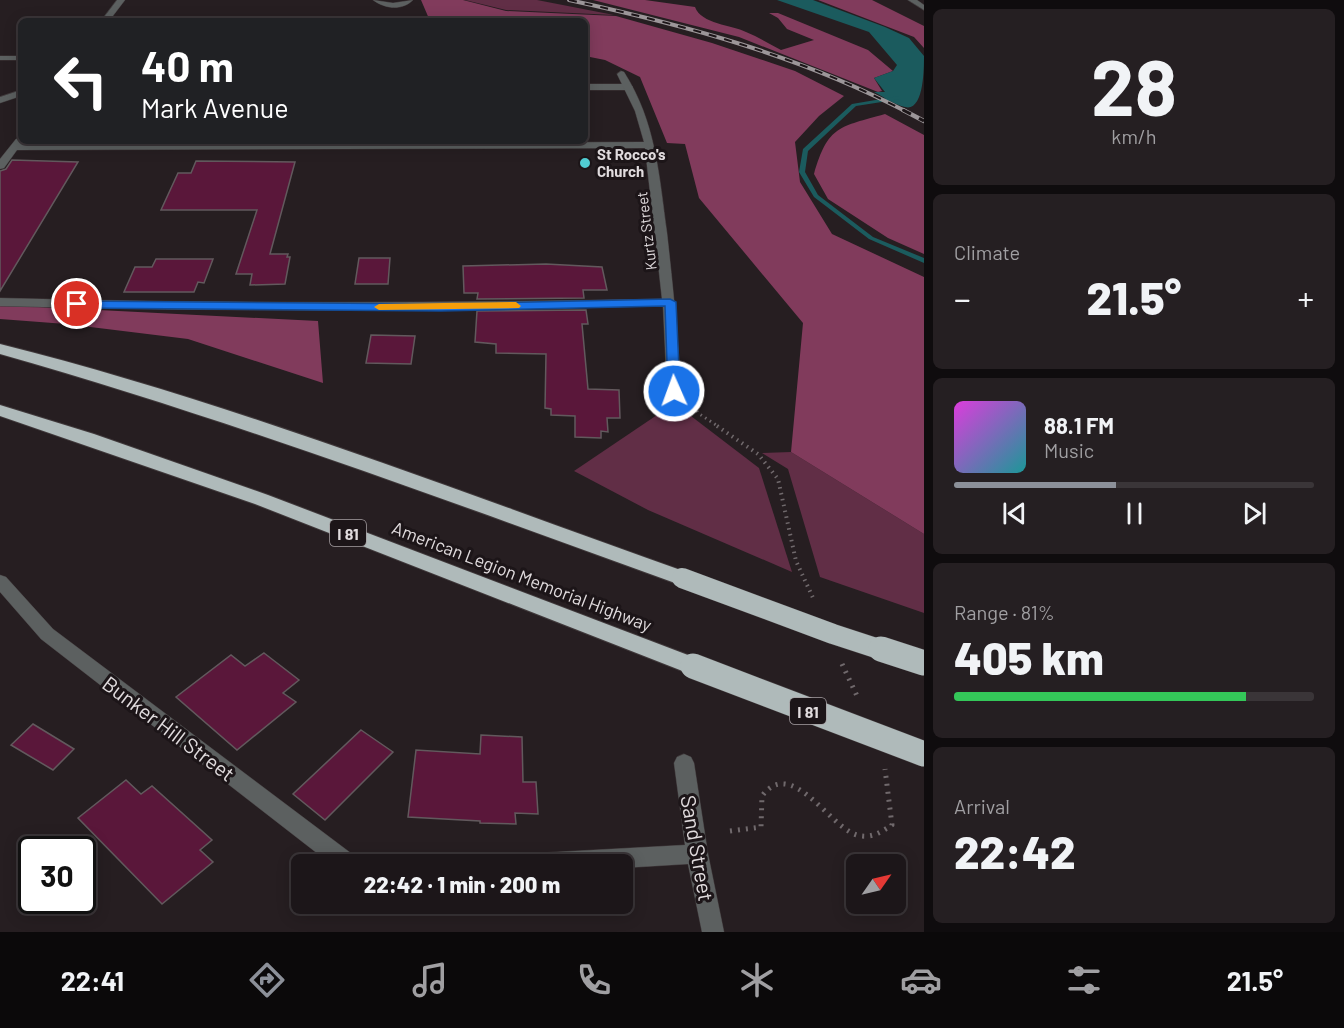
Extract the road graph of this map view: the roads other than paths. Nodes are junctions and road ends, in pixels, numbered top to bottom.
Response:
1 (121, 0) edge
2 (377, 0) edge
3 (409, 0) edge
4 (912, 0) edge
5 (924, 9) edge
6 (107, 18) edge
7 (0, 58) edge
8 (18, 58) edge
9 (621, 74) dead end
10 (588, 87) edge
11 (629, 87) junction
12 (18, 94) edge
13 (0, 100) edge
14 (18, 142) edge
15 (651, 145) junction
16 (14, 147) junction
17 (0, 166) edge
18 (0, 302) edge
19 (670, 302) junction
20 (0, 350) edge
21 (674, 391) dead end
22 (0, 410) edge
23 (0, 581) edge
24 (924, 663) edge
25 (924, 754) edge
26 (684, 763) dead end
27 (335, 854) edge
28 (697, 854) junction
29 (633, 858) edge
30 (713, 932) edge

1 - 6 street
2 - 3 street
4 - 5 street
7 - 8 street
9 - 11 street, Kurtz Street
10 - 11 street
11 - 15 street, Kurtz Street
12 - 13 street
14 - 16 street
15 - 16 street
15 - 19 street, Kurtz Street
16 - 17 street
18 - 19 street
19 - 21 street, Kurtz Street
20 - 24 highway, bridge
22 - 25 highway, American Legion Memorial Highway / I 81, bridge
23 - 27 street, Bunker Hill Street
26 - 28 street, Sand Street
28 - 29 street
28 - 30 street, Sand Street

